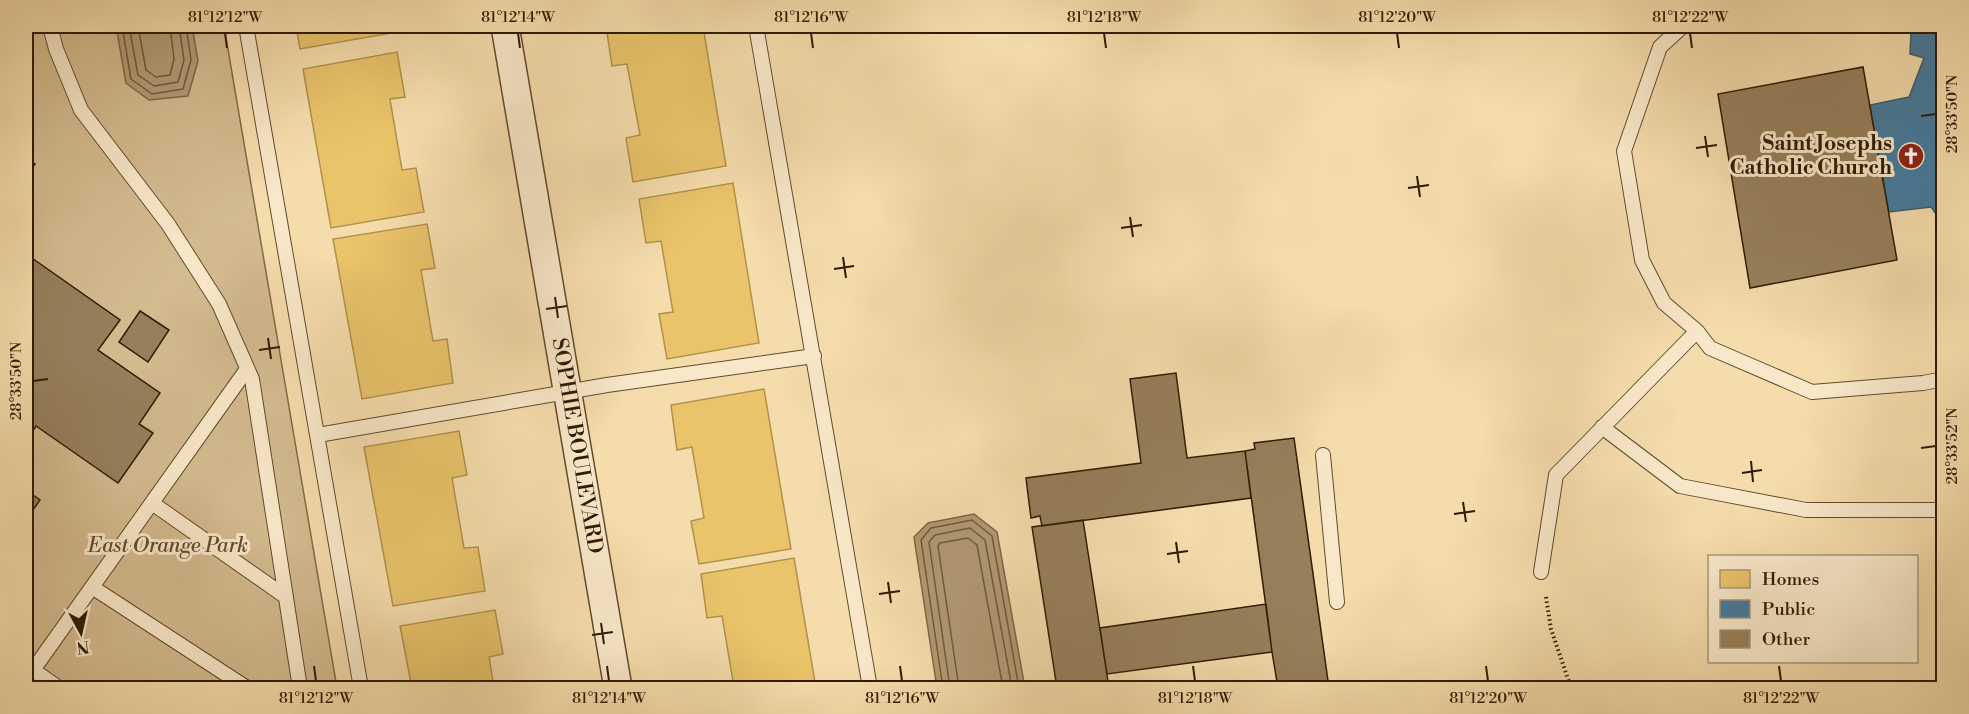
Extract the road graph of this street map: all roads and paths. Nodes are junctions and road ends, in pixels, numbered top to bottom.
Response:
1 (50, 26) edge
2 (246, 26) edge
3 (505, 26) edge
4 (756, 26) edge
5 (1683, 26) edge
6 (1697, 331) junction
7 (814, 356) junction
8 (247, 369) junction
9 (1944, 379) edge
10 (568, 392) junction
11 (1602, 427) junction
12 (318, 435) junction
13 (1323, 455) dead end
14 (152, 503) junction
15 (1944, 510) edge
16 (1541, 572) joint
17 (92, 587) junction
18 (286, 597) junction
19 (1336, 602) dead end
20 (59, 688) edge
21 (247, 688) edge
22 (300, 688) edge
23 (361, 688) edge
24 (618, 688) edge
25 (870, 688) edge
26 (1571, 688) edge

1 - 8 lane
2 - 12 lane
3 - 10 street, SOPHIE BOULEVARD
4 - 7 lane
5 - 6 lane
6 - 9 lane
6 - 11 lane
7 - 10 lane
7 - 25 lane
8 - 14 lane
8 - 18 lane
10 - 12 lane
10 - 24 street, SOPHIE BOULEVARD
11 - 15 lane
11 - 16 lane
12 - 23 lane
13 - 19 lane
14 - 17 lane
14 - 18 lane
16 - 26 path
17 - 20 lane
17 - 21 lane
18 - 22 lane

